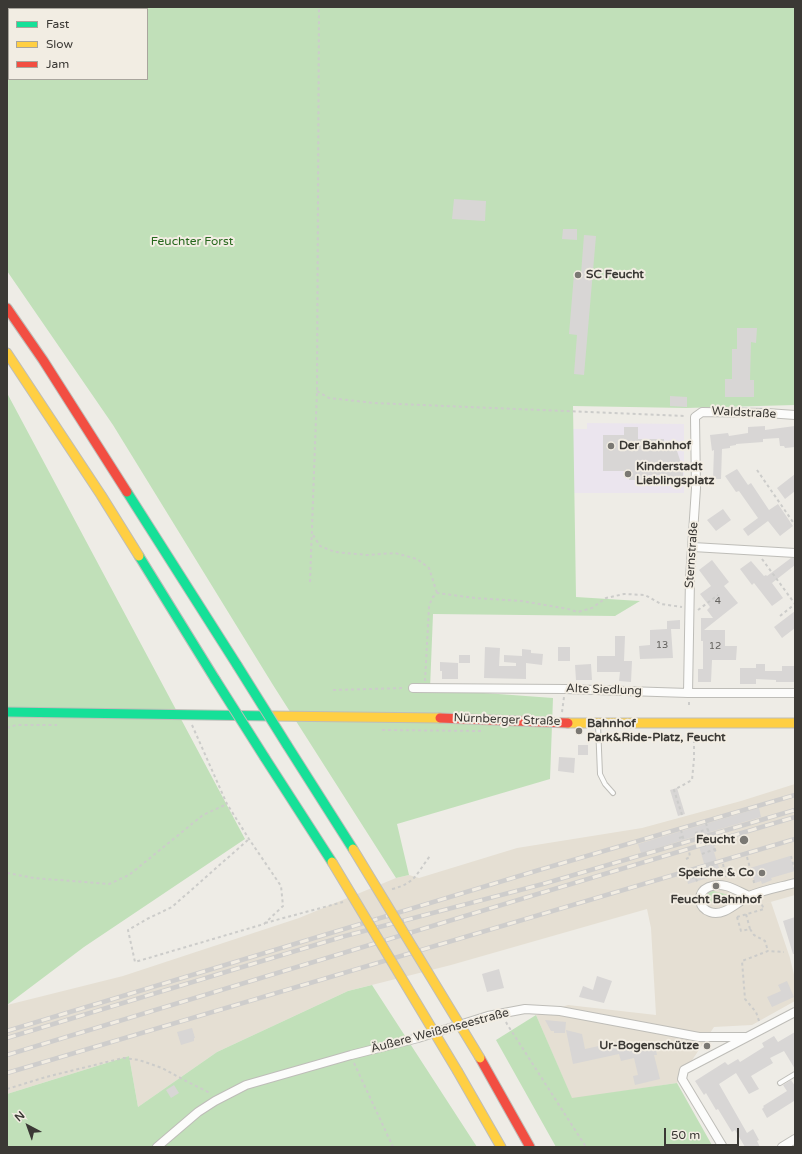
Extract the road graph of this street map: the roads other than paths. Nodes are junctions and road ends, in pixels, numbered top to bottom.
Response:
1 (7, 308) edge
2 (7, 352) edge
3 (795, 415) edge
4 (695, 416) joint
5 (693, 548) junction
6 (795, 553) edge
7 (413, 688) road end
8 (688, 693) junction
9 (795, 693) edge
10 (7, 712) edge
11 (598, 723) junction
12 (795, 723) edge
13 (613, 793) dead end
14 (795, 883) edge
15 (753, 895) junction
16 (795, 1012) edge
17 (745, 1037) junction
18 (795, 1074) edge
19 (780, 1083) dead end
20 (795, 1139) edge
21 (157, 1147) edge
22 (501, 1147) edge
23 (530, 1147) edge
24 (723, 1147) edge
25 (782, 1147) edge

1 - 23 main road, bridge
2 - 22 main road, bridge
3 - 4 street, Waldstraße
4 - 5 street, Sternstraße
5 - 6 street
5 - 8 street, Sternstraße
7 - 8 street, Alte Siedlung
8 - 9 street, Alte Siedlung
10 - 11 main road, Nürnberger Straße
11 - 12 main road, Nürnberger Straße
11 - 13 lane
14 - 15 street
15 - 15 street
16 - 17 street
17 - 21 street, Äußere Weißenseestraße
17 - 24 street
18 - 19 lane
20 - 25 street

